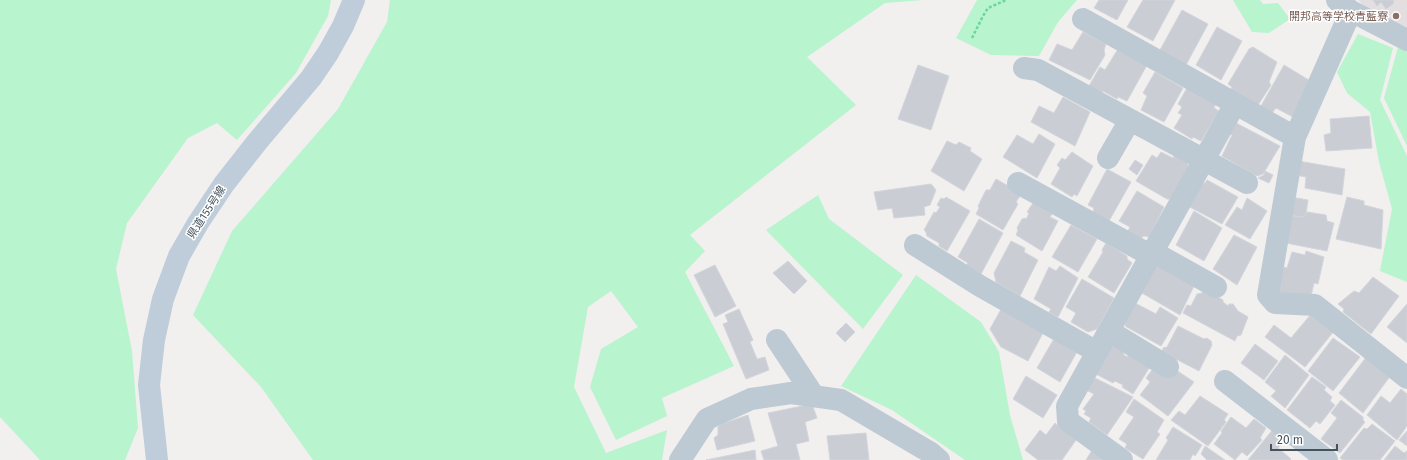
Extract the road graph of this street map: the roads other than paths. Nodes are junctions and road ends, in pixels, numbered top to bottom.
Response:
1 (354, 0) edge
2 (1344, 6) edge
3 (1083, 19) dead end
4 (1407, 40) edge
5 (1024, 68) dead end
6 (1235, 104) junction
7 (1130, 120) junction
8 (1295, 137) junction
9 (1108, 158) dead end
10 (1204, 160) junction
11 (1018, 183) dead end
12 (1247, 183) dead end
13 (915, 245) dead end
14 (1152, 253) junction
15 (1216, 287) dead end
16 (1109, 331) junction
17 (777, 340) dead end
18 (1096, 352) junction
19 (1168, 367) dead end
20 (1407, 378) edge
21 (1225, 381) dead end
22 (814, 396) junction
23 (157, 460) edge
24 (680, 460) edge
25 (939, 460) edge
26 (1122, 460) edge
27 (1327, 460) edge

1 - 23 main road, 県道155号線
2 - 4 street
2 - 8 street
3 - 6 street
5 - 7 street
6 - 8 street
6 - 10 street
7 - 9 street
7 - 10 street
8 - 20 street
10 - 12 street
10 - 14 street
11 - 14 street
13 - 18 street
14 - 15 street
14 - 16 street
16 - 18 street
16 - 19 street
17 - 22 street
18 - 26 street
21 - 27 street
22 - 24 street
22 - 25 street

